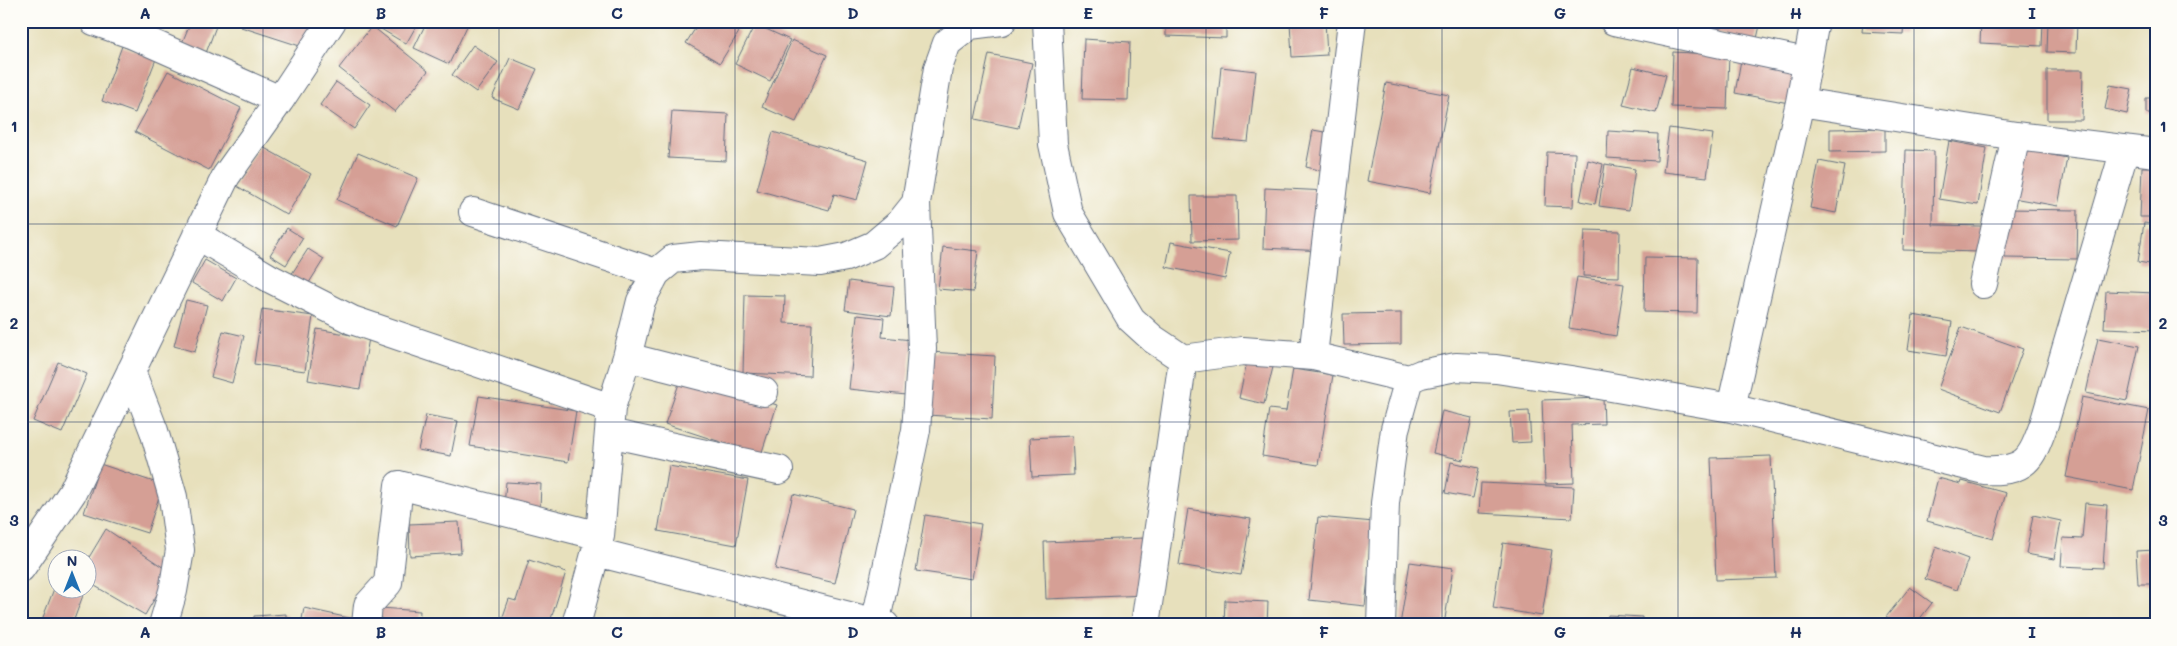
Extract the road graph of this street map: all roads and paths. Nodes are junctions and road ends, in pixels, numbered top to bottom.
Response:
1 (94, 21) edge
2 (332, 21) edge
3 (1002, 21) edge
4 (1047, 21) edge
5 (1352, 21) edge
6 (1614, 21) edge
7 (1815, 21) edge
8 (1806, 62) junction
9 (280, 100) junction
10 (1800, 102) junction
11 (2016, 136) junction
12 (2125, 149) junction
13 (2156, 153) edge
14 (916, 203) junction
15 (473, 212) dead end
16 (196, 235) junction
17 (656, 272) junction
18 (1983, 284) dead end
19 (1313, 356) junction
20 (628, 357) junction
21 (1183, 359) junction
22 (131, 371) junction
23 (1409, 379) junction
24 (764, 392) dead end
25 (1731, 408) junction
26 (610, 420) junction
27 (780, 470) dead end
28 (598, 544) junction
29 (21, 568) edge
30 (878, 624) edge
31 (163, 625) edge
32 (366, 625) edge
33 (576, 625) edge
34 (1145, 625) edge
35 (1381, 625) edge

1 - 9 street
2 - 9 street
3 - 14 street
4 - 21 street
5 - 19 street
6 - 8 street
7 - 8 street
8 - 10 street
9 - 16 street
10 - 11 street
10 - 25 street
11 - 12 street
11 - 18 street
12 - 13 street
12 - 25 street
14 - 17 street
14 - 30 street
15 - 17 street
16 - 22 street
16 - 26 street
17 - 20 street
19 - 21 street
19 - 23 street
20 - 24 street
20 - 26 street
21 - 34 street
22 - 29 street
22 - 31 street
23 - 25 street
23 - 35 street
26 - 27 street
26 - 28 street
28 - 30 street
28 - 32 street
28 - 33 street

